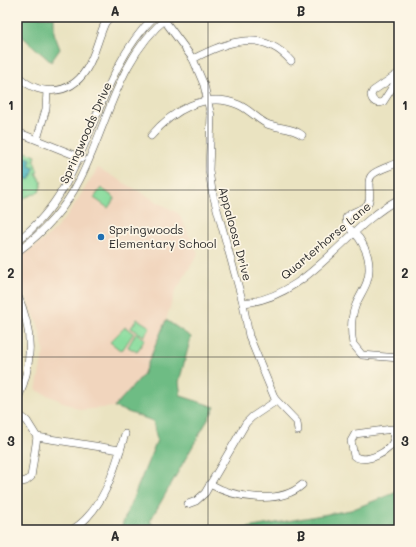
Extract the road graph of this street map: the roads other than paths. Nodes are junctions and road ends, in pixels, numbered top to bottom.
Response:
1 (110, 17) edge
2 (154, 17) edge
3 (165, 18) edge
4 (193, 59) junction
5 (291, 61) dead end
6 (399, 73) edge
7 (17, 75) edge
8 (399, 78) edge
9 (47, 91) junction
10 (208, 101) junction
11 (17, 132) edge
12 (302, 135) dead end
13 (151, 136) dead end
14 (37, 139) junction
15 (80, 157) junction
16 (88, 161) junction
17 (399, 162) edge
18 (399, 199) edge
19 (354, 233) junction
20 (17, 241) edge
21 (17, 252) edge
22 (17, 294) edge
23 (243, 303) junction
24 (399, 358) edge
25 (17, 401) edge
26 (276, 401) junction
27 (17, 413) edge
28 (395, 428) edge
29 (298, 431) dead end
30 (125, 434) dead end
31 (37, 437) junction
32 (120, 450) junction
33 (17, 482) edge
34 (210, 484) junction
35 (302, 485) dead end
36 (188, 504) dead end
37 (72, 530) edge

1 - 9 street
2 - 15 street, Springwoods Drive
3 - 4 street, Appaloosa Drive
3 - 16 street, Springwoods Drive
4 - 5 street
4 - 10 street, Appaloosa Drive
6 - 8 street
7 - 9 street
9 - 14 street
10 - 12 street
10 - 13 street
10 - 23 street, Appaloosa Drive
11 - 14 street
14 - 15 street
15 - 16 street
15 - 20 street, Springwoods Drive
16 - 21 street, Springwoods Drive
17 - 19 street
18 - 19 street, Quarterhorse Lane
19 - 23 street, Quarterhorse Lane
19 - 24 street
22 - 25 street
23 - 26 street, Appaloosa Drive
26 - 29 street, Appaloosa Drive
26 - 34 street
27 - 31 street
28 - 28 street
30 - 32 street
31 - 32 street
31 - 33 street
32 - 37 street
34 - 35 street
34 - 36 street

